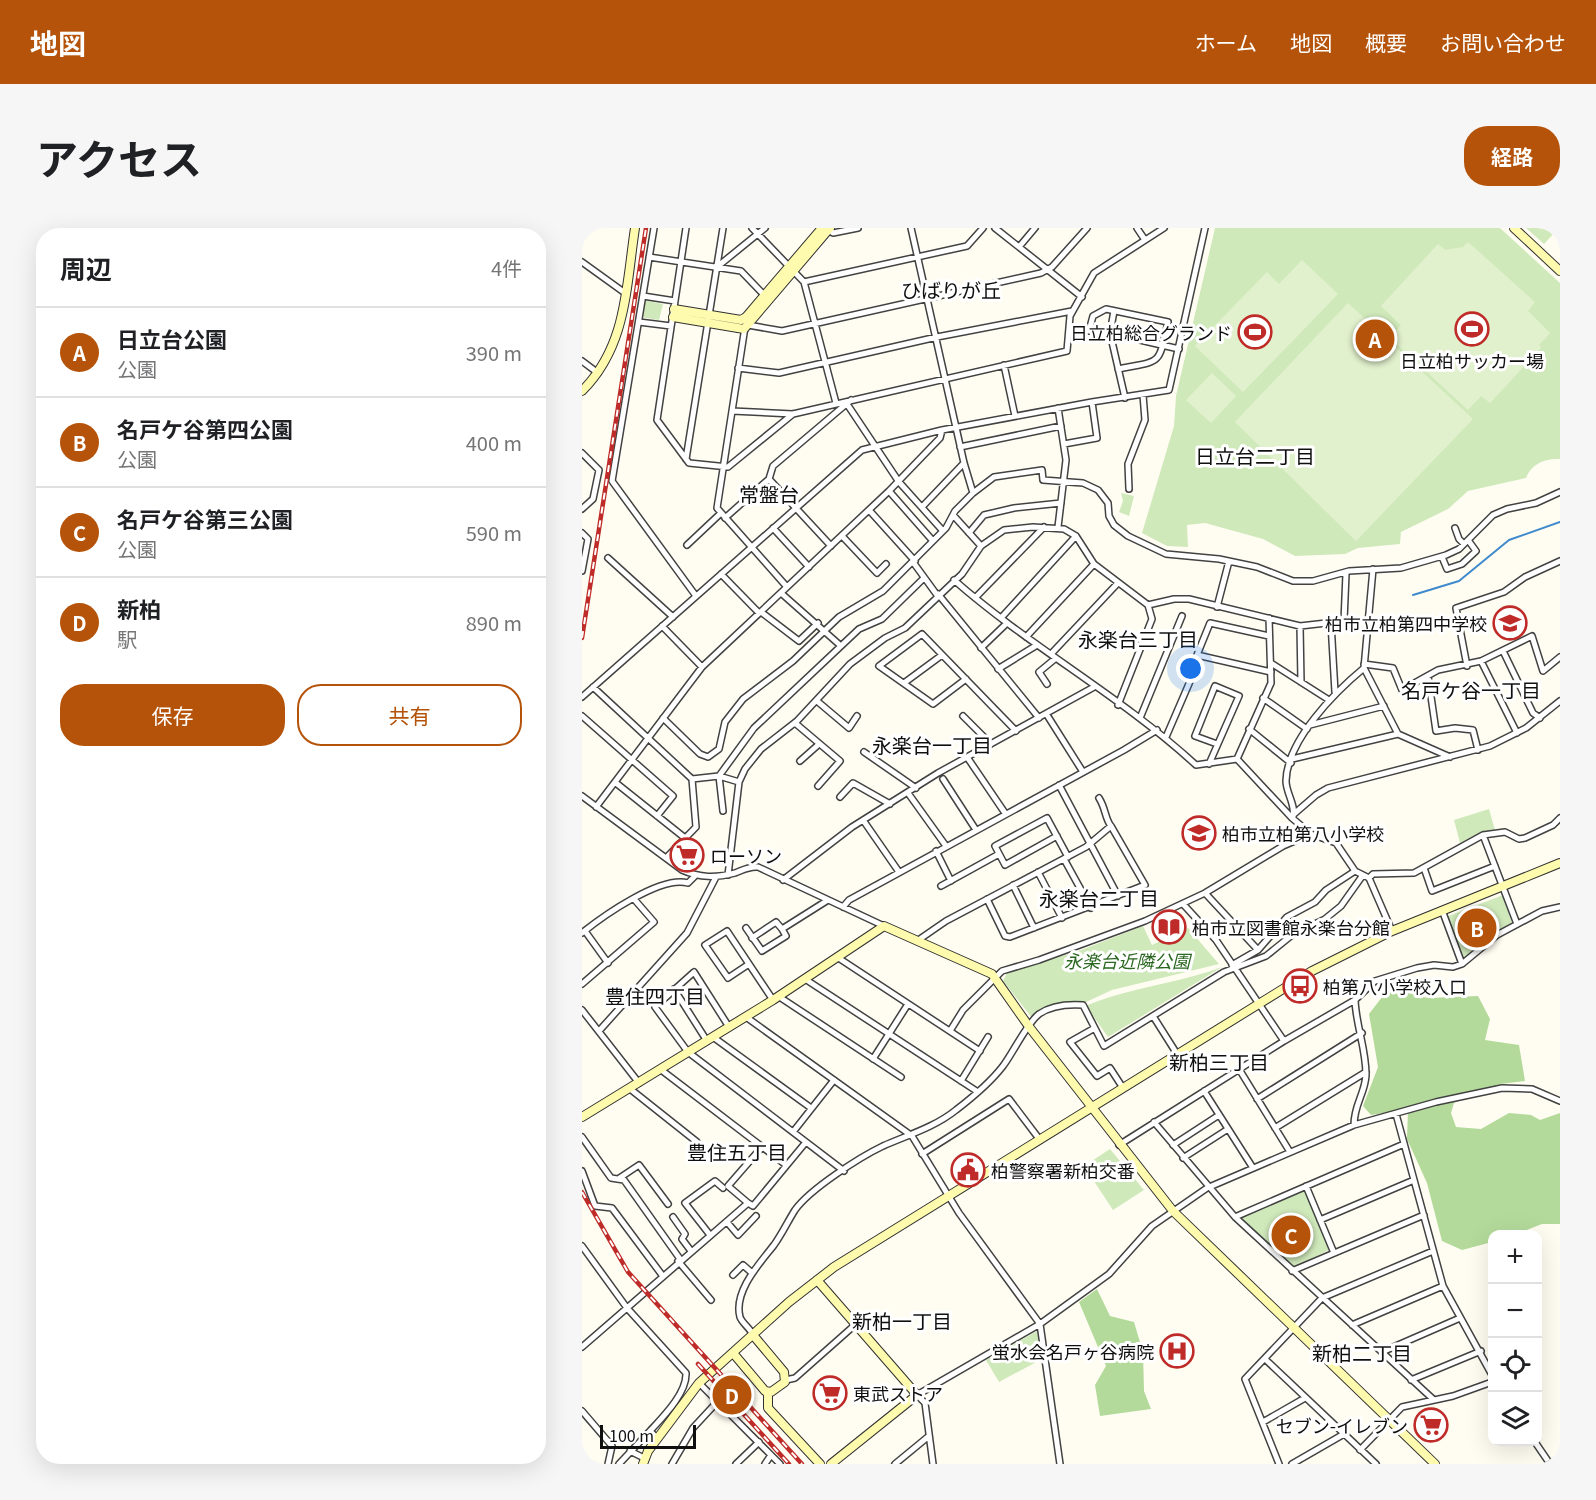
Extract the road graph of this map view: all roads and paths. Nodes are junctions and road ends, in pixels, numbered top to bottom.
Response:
1 (635, 228) edge
2 (654, 228) edge
3 (686, 228) edge
4 (723, 228) edge
5 (752, 228) edge
6 (765, 228) edge
7 (827, 228) edge
8 (858, 228) edge
9 (911, 228) edge
10 (983, 228) edge
11 (995, 228) edge
12 (1035, 228) edge
13 (1087, 228) edge
14 (1137, 228) edge
15 (1164, 228) edge
16 (1205, 228) edge
17 (1514, 228) edge
18 (759, 234) junction
19 (1145, 240) junction
20 (1019, 247) junction
21 (649, 257) junction
22 (918, 257) junction
23 (681, 261) junction
24 (582, 262) edge
25 (717, 267) junction
26 (791, 269) junction
27 (1048, 271) junction
28 (1560, 271) edge
29 (804, 282) junction
30 (625, 293) junction
31 (643, 296) junction
32 (927, 296) junction
33 (1082, 297) junction
34 (767, 298) junction
35 (674, 309) junction
36 (1113, 310) junction
37 (1072, 311) junction
38 (708, 319) junction
39 (639, 322) junction
40 (815, 323) junction
41 (746, 324) junction
42 (671, 326) junction
43 (1089, 331) dead end
44 (937, 337) junction
45 (1140, 340) dead end
46 (1163, 346) junction
47 (1179, 349) junction
48 (582, 361) edge
49 (825, 363) junction
50 (1004, 365) junction
51 (738, 368) junction
52 (1118, 369) junction
53 (597, 373) junction
54 (946, 378) junction
55 (582, 391) edge
56 (1143, 395) junction
57 (1125, 398) junction
58 (852, 399) junction
59 (1092, 402) junction
60 (836, 403) junction
61 (847, 404) junction
62 (1058, 408) junction
63 (732, 411) junction
64 (793, 414) junction
65 (1015, 416) junction
66 (1061, 426) junction
67 (956, 427) junction
68 (942, 430) junction
69 (1064, 444) junction
70 (874, 446) junction
71 (960, 447) junction
72 (582, 453) edge
73 (686, 459) junction
74 (964, 463) junction
75 (723, 467) junction
76 (769, 479) junction
77 (1065, 481) junction
78 (899, 482) junction
79 (1129, 489) dead end
80 (889, 491) junction
81 (1560, 492) edge
82 (973, 493) junction
83 (1061, 504) junction
84 (922, 507) junction
85 (796, 508) junction
86 (582, 509) edge
87 (869, 510) junction
88 (953, 515) junction
89 (723, 516) junction
90 (1044, 527) junction
91 (1058, 527) junction
92 (773, 528) junction
93 (1455, 528) dead end
94 (943, 531) junction
95 (582, 533) edge
96 (969, 533) junction
97 (842, 536) junction
98 (1076, 536) junction
99 (933, 541) junction
100 (1466, 542) junction
101 (687, 545) dead end
102 (831, 546) junction
103 (981, 546) junction
104 (750, 548) junction
105 (1442, 557) junction
106 (608, 558) dead end
107 (1229, 561) junction
108 (1560, 561) edge
109 (914, 562) junction
110 (886, 564) dead end
111 (1094, 564) junction
112 (809, 567) junction
113 (1373, 569) junction
114 (582, 571) edge
115 (1346, 573) junction
116 (721, 574) junction
117 (924, 578) junction
118 (954, 580) junction
119 (1117, 584) junction
120 (787, 587) junction
121 (781, 592) junction
122 (937, 595) junction
123 (696, 596) junction
124 (975, 598) junction
125 (1148, 605) junction
126 (1217, 607) junction
127 (760, 613) junction
128 (1182, 616) dead end
129 (673, 617) junction
130 (1001, 618) junction
131 (1269, 618) junction
132 (818, 623) junction
133 (1007, 623) junction
134 (1331, 623) junction
135 (662, 626) junction
136 (1299, 626) junction
137 (826, 630) junction
138 (1269, 636) junction
139 (1026, 637) junction
140 (1037, 645) junction
141 (842, 646) junction
142 (981, 648) junction
143 (1503, 651) junction
144 (942, 655) junction
145 (1053, 656) junction
146 (1560, 657) edge
147 (1481, 661) junction
148 (1271, 663) junction
149 (1364, 666) junction
150 (1467, 666) junction
151 (702, 667) junction
152 (998, 669) junction
153 (1271, 672) junction
154 (1428, 675) junction
155 (966, 679) junction
156 (1191, 680) dead end
157 (1301, 682) junction
158 (904, 683) junction
159 (1047, 684) dead end
160 (593, 687) junction
161 (1094, 687) junction
162 (1335, 692) junction
163 (582, 698) edge
164 (1263, 698) junction
165 (1329, 700) junction
166 (817, 701) junction
167 (1560, 701) edge
168 (1118, 705) junction
169 (1384, 706) junction
170 (1047, 715) junction
171 (582, 716) edge
172 (963, 716) dead end
173 (857, 717) dead end
174 (663, 718) junction
175 (1039, 718) junction
176 (1140, 718) junction
177 (1540, 718) junction
178 (795, 723) junction
179 (1308, 727) junction
180 (1249, 729) junction
181 (1157, 730) junction
182 (1016, 731) junction
183 (1517, 733) junction
184 (1398, 734) junction
185 (1166, 737) junction
186 (648, 738) junction
187 (991, 744) junction
188 (1217, 744) junction
189 (818, 745) junction
190 (1478, 750) junction
191 (864, 752) dead end
192 (967, 757) junction
193 (1452, 758) junction
194 (1237, 759) junction
195 (800, 761) dead end
196 (1291, 761) junction
197 (632, 762) junction
198 (1209, 764) junction
199 (1083, 772) junction
200 (719, 776) junction
201 (692, 779) junction
202 (943, 779) dead end
203 (739, 782) junction
204 (616, 783) junction
205 (1059, 785) junction
206 (818, 786) dead end
207 (916, 788) junction
208 (908, 793) junction
209 (582, 796) edge
210 (840, 797) dead end
211 (1099, 798) dead end
212 (890, 804) junction
213 (596, 807) junction
214 (723, 811) dead end
215 (1005, 813) junction
216 (657, 816) junction
217 (1293, 816) junction
218 (1560, 818) edge
219 (863, 820) junction
220 (1111, 826) junction
221 (976, 830) junction
222 (1311, 834) junction
223 (1483, 835) junction
224 (1057, 836) junction
225 (685, 838) junction
226 (1089, 844) junction
227 (946, 846) junction
228 (936, 851) junction
229 (999, 854) junction
230 (666, 858) junction
231 (1066, 858) junction
232 (1560, 863) edge
233 (1495, 866) junction
234 (1424, 868) junction
235 (1355, 871) junction
236 (899, 872) junction
237 (1038, 872) junction
238 (728, 875) junction
239 (695, 876) junction
240 (716, 877) junction
241 (1366, 877) junction
242 (783, 880) junction
243 (951, 881) junction
244 (1013, 885) junction
245 (941, 886) dead end
246 (1503, 887) junction
247 (1205, 893) junction
248 (1118, 896) junction
249 (634, 899) junction
250 (987, 899) junction
251 (828, 900) junction
252 (1183, 904) junction
253 (843, 907) junction
254 (1560, 907) edge
255 (1090, 908) junction
256 (1442, 910) junction
257 (1062, 918) junction
258 (1517, 924) junction
259 (884, 926) junction
260 (746, 928) dead end
261 (1034, 928) junction
262 (782, 929) junction
263 (1392, 931) junction
264 (584, 932) edge
265 (752, 938) junction
266 (916, 941) junction
267 (1258, 950) junction
268 (837, 957) junction
269 (608, 963) junction
270 (749, 964) junction
271 (1462, 964) junction
272 (1234, 967) junction
273 (995, 977) junction
274 (805, 978) junction
275 (582, 984) edge
276 (674, 989) junction
277 (776, 998) junction
278 (1355, 1000) junction
279 (1261, 1003) junction
280 (908, 1004) junction
281 (582, 1010) edge
282 (1153, 1016) junction
283 (746, 1017) junction
284 (729, 1027) junction
285 (1030, 1028) junction
286 (1093, 1029) junction
287 (950, 1031) junction
288 (599, 1032) junction
289 (1362, 1033) junction
290 (889, 1034) junction
291 (988, 1038) dead end
292 (710, 1039) junction
293 (1284, 1041) junction
294 (980, 1051) junction
295 (688, 1052) junction
296 (1177, 1054) junction
297 (873, 1059) junction
298 (660, 1070) junction
299 (1239, 1070) junction
300 (1366, 1072) junction
301 (901, 1077) dead end
302 (834, 1080) junction
303 (961, 1081) junction
304 (639, 1083) junction
305 (629, 1088) junction
306 (1123, 1088) junction
307 (1204, 1091) junction
308 (978, 1092) junction
309 (1257, 1098) junction
310 (1560, 1101) edge
311 (811, 1108) junction
312 (1092, 1108) junction
313 (1396, 1114) junction
314 (1219, 1115) junction
315 (582, 1117) edge
316 (1154, 1122) junction
317 (1354, 1125) junction
318 (1275, 1128) junction
319 (1228, 1129) junction
320 (793, 1132) junction
321 (912, 1136) junction
322 (582, 1137) edge
323 (1040, 1140) junction
324 (806, 1142) junction
325 (1119, 1144) junction
326 (1404, 1144) junction
327 (1173, 1145) junction
328 (762, 1147) junction
329 (1290, 1152) junction
330 (922, 1154) junction
331 (710, 1158) dead end
332 (1183, 1158) junction
333 (786, 1165) junction
334 (1253, 1168) junction
335 (843, 1171) junction
336 (582, 1172) edge
337 (618, 1179) junction
338 (1414, 1180) junction
339 (1306, 1186) junction
340 (723, 1188) dead end
341 (1207, 1188) junction
342 (949, 1196) junction
343 (748, 1203) junction
344 (668, 1204) dead end
345 (1173, 1211) junction
346 (1424, 1215) junction
347 (756, 1216) dead end
348 (673, 1217) dead end
349 (1235, 1217) junction
350 (1320, 1220) junction
351 (728, 1222) junction
352 (710, 1236) junction
353 (703, 1241) junction
354 (582, 1246) edge
355 (708, 1248) dead end
356 (691, 1251) junction
357 (1433, 1251) junction
358 (1334, 1253) junction
359 (679, 1260) junction
360 (1292, 1271) junction
361 (751, 1272) junction
362 (662, 1275) junction
363 (732, 1275) dead end
364 (818, 1280) junction
365 (1443, 1286) junction
366 (1322, 1298) junction
367 (711, 1300) dead end
368 (627, 1308) junction
369 (1460, 1318) junction
370 (856, 1324) junction
371 (1040, 1324) junction
372 (1352, 1325) junction
373 (1293, 1329) junction
374 (753, 1335) junction
375 (582, 1347) edge
376 (1481, 1351) junction
377 (732, 1353) junction
378 (1382, 1353) junction
379 (1265, 1359) junction
380 (1488, 1366) edge
381 (786, 1380) junction
382 (1412, 1380) junction
383 (699, 1383) junction
384 (1488, 1383) edge
385 (768, 1392) junction
386 (917, 1395) junction
387 (1305, 1398) junction
388 (1434, 1400) junction
389 (718, 1401) junction
390 (582, 1411) edge
391 (1389, 1420) junction
392 (1263, 1422) junction
393 (650, 1431) junction
394 (1344, 1434) junction
395 (929, 1436) junction
396 (657, 1438) junction
397 (759, 1442) junction
398 (1538, 1446) edge
399 (1360, 1450) junction
400 (630, 1452) junction
401 (771, 1455) junction
402 (644, 1461) edge
403 (1374, 1462) edge
404 (608, 1464) edge
405 (619, 1464) edge
406 (672, 1464) edge
407 (736, 1464) edge
408 (765, 1464) edge
409 (780, 1464) edge
410 (820, 1464) edge
411 (831, 1464) edge
412 (895, 1464) edge
413 (933, 1464) edge
414 (1060, 1464) edge
415 (1279, 1464) edge
416 (1292, 1464) edge
417 (1364, 1464) edge
418 (1435, 1464) edge
419 (1550, 1464) edge

1 - 30 street
2 - 21 street
3 - 23 street
4 - 25 street
5 - 18 street
6 - 18 street
7 - 8 street
7 - 26 street
9 - 22 street
10 - 22 street
11 - 20 street
12 - 20 street
13 - 27 street
14 - 19 street
15 - 19 street
16 - 47 street
17 - 28 street
18 - 25 street
18 - 26 street
19 - 33 street
20 - 27 street
21 - 23 street
21 - 31 street
22 - 29 street
22 - 32 street
23 - 25 street
23 - 35 street
24 - 30 street
25 - 34 street
25 - 38 street
26 - 29 street
26 - 34 street
27 - 32 street
27 - 33 street
29 - 40 street
30 - 53 street
31 - 35 street
31 - 39 street
32 - 40 street
32 - 44 street
33 - 37 street
34 - 41 street
35 - 38 street
35 - 42 street
36 - 43 street
36 - 46 street
36 - 52 street
37 - 44 street
37 - 50 street
38 - 41 street
38 - 73 street
39 - 42 street
39 - 123 street
40 - 41 street
40 - 49 street
41 - 51 street
42 - 73 street
44 - 49 street
44 - 54 street
45 - 46 street
46 - 47 street
46 - 52 street
47 - 56 street
48 - 53 street
49 - 51 street
49 - 60 street
50 - 54 street
50 - 65 street
51 - 63 street
52 - 57 street
53 - 55 street
54 - 58 street
54 - 67 street
56 - 57 street
56 - 79 street
57 - 59 street
58 - 60 street
58 - 61 street
59 - 62 street
59 - 69 street
60 - 64 street
61 - 70 street
61 - 76 street
62 - 65 street
62 - 66 street
63 - 64 street
63 - 75 street
64 - 75 street
65 - 67 street
66 - 69 street
66 - 71 street
67 - 68 street
67 - 71 street
68 - 70 street
68 - 78 street
69 - 77 street
70 - 78 street
70 - 85 street
71 - 74 street
72 - 86 street
73 - 75 street
74 - 82 street
74 - 84 street
75 - 89 street
76 - 85 street
76 - 89 street
77 - 82 street
77 - 83 street
77 - 107 street
78 - 80 street
78 - 84 street
80 - 87 street
80 - 99 street
81 - 100 street
82 - 88 street
83 - 91 street
83 - 96 street
84 - 94 street
85 - 92 street
85 - 102 street
87 - 97 street
87 - 109 street
88 - 94 street
88 - 96 street
89 - 101 street
89 - 104 street
90 - 91 street
90 - 103 street
90 - 124 street
91 - 98 street
92 - 104 street
92 - 112 street
93 - 100 street
94 - 99 street
95 - 114 street
96 - 103 street
97 - 102 street
97 - 110 street
98 - 111 street
98 - 130 street
99 - 109 street
100 - 105 street
100 - 105 street
102 - 112 street
103 - 118 street
104 - 116 street
104 - 120 street
105 - 113 street
106 - 129 street
107 - 115 street
107 - 126 street
108 - 150 street
109 - 117 street
109 - 137 street
111 - 119 street
111 - 139 street
112 - 120 street
113 - 115 street
113 - 149 street
115 - 134 street
116 - 123 street
116 - 127 street
117 - 122 street
117 - 141 street
118 - 122 street
118 - 124 street
119 - 125 street
119 - 145 street
120 - 121 street
121 - 127 street
121 - 132 street
122 - 142 street
122 - 166 street
123 - 129 street
124 - 130 street
125 - 126 street
125 - 168 street
126 - 131 street
127 - 132 street
127 - 151 street
128 - 176 street
129 - 135 street
130 - 133 street
131 - 136 street
131 - 138 street
132 - 137 street
133 - 139 street
133 - 142 street
134 - 136 street
134 - 162 street
135 - 151 street
135 - 160 street
136 - 157 street
137 - 141 street
137 - 174 street
138 - 148 street
138 - 153 street
139 - 140 street
140 - 145 street
140 - 152 street
141 - 200 street
142 - 152 street
143 - 146 street
143 - 147 street
143 - 177 street
144 - 155 street
144 - 158 street
144 - 158 street
145 - 159 street
145 - 161 street
147 - 150 street
147 - 183 street
148 - 153 street
148 - 157 street
149 - 154 street
149 - 162 street
149 - 169 street
150 - 154 street
151 - 174 street
152 - 175 street
153 - 164 street
154 - 190 street
155 - 158 street
155 - 182 street
156 - 185 street
157 - 165 street
160 - 163 street
160 - 186 street
161 - 168 street
161 - 170 street
162 - 165 street
164 - 179 street
164 - 180 street
165 - 179 street
166 - 173 street
166 - 178 street
167 - 177 street
168 - 176 street
169 - 179 street
169 - 184 street
170 - 175 street
170 - 199 street
171 - 197 street
172 - 187 street
174 - 186 street
175 - 182 street
176 - 181 street
177 - 183 street
178 - 189 street
178 - 203 street
179 - 196 street
180 - 194 street
180 - 196 street
181 - 185 street
181 - 199 street
182 - 187 street
183 - 190 street
184 - 193 street
184 - 196 street
185 - 198 street
186 - 197 street
186 - 201 street
187 - 192 street
188 - 188 street
188 - 198 street
189 - 195 street
189 - 206 street
190 - 193 street
191 - 207 street
192 - 207 street
192 - 215 street
193 - 217 street
194 - 198 street
194 - 217 street
196 - 217 street
197 - 204 street
197 - 216 street
199 - 205 street
200 - 201 street
200 - 203 street
200 - 214 street
201 - 225 street
202 - 221 street
203 - 238 street
204 - 213 street
204 - 216 street
205 - 215 street
205 - 226 street
207 - 208 street
208 - 212 street
208 - 227 street
209 - 213 street
210 - 212 street
211 - 220 street
212 - 219 street
213 - 230 street
215 - 221 street
216 - 225 street
217 - 222 street
218 - 223 street
219 - 236 street
219 - 242 street
220 - 226 street
220 - 248 street
221 - 227 street
222 - 235 street
222 - 247 street
223 - 233 street
223 - 234 street
224 - 229 street
224 - 229 street
224 - 231 street
225 - 230 street
226 - 231 street
226 - 248 street
227 - 228 street
228 - 236 street
228 - 243 street
229 - 243 street
230 - 239 street
231 - 237 street
231 - 255 street
232 - 246 street
233 - 234 street
233 - 246 street
234 - 241 street
235 - 241 street
235 - 267 street
236 - 253 street
237 - 244 street
237 - 257 street
238 - 240 street
238 - 242 street
239 - 240 street
239 - 249 street
240 - 288 street
241 - 263 street
241 - 272 street
242 - 251 street
243 - 245 street
244 - 250 street
244 - 261 street
246 - 256 street
246 - 258 street
247 - 252 street
247 - 267 street
248 - 255 street
249 - 264 street
249 - 269 street
250 - 261 street
250 - 266 street
251 - 253 street
251 - 262 street
252 - 272 street
252 - 273 street
253 - 259 street
254 - 258 street
255 - 257 street
256 - 263 street
256 - 271 street
257 - 261 street
258 - 271 street
259 - 266 street
259 - 268 street
260 - 265 street
262 - 265 street
262 - 265 street
263 - 279 street
264 - 269 street
266 - 273 street
267 - 272 street
268 - 274 street
268 - 280 street
269 - 275 street
270 - 270 street
270 - 277 street
271 - 278 street
272 - 279 street
272 - 282 street
273 - 285 street
273 - 287 street
274 - 277 street
274 - 290 street
276 - 284 street
276 - 292 street
276 - 295 street
277 - 283 street
277 - 297 street
278 - 289 street
278 - 293 street
279 - 293 street
279 - 296 street
280 - 287 street
280 - 290 street
281 - 288 street
282 - 286 street
282 - 296 street
283 - 284 street
283 - 302 street
284 - 292 street
285 - 286 street
285 - 308 street
285 - 312 street
286 - 306 street
287 - 294 street
288 - 304 street
289 - 300 street
289 - 309 street
290 - 297 street
290 - 303 street
291 - 294 street
292 - 295 street
292 - 311 street
293 - 299 street
294 - 303 street
295 - 298 street
295 - 320 street
296 - 306 street
297 - 301 street
298 - 304 street
298 - 328 street
299 - 307 street
299 - 309 street
300 - 317 street
300 - 318 street
302 - 311 street
302 - 321 street
303 - 308 street
304 - 305 street
305 - 315 street
305 - 331 street
306 - 312 street
307 - 314 street
307 - 316 street
308 - 321 street
309 - 318 street
310 - 313 street
311 - 320 street
312 - 323 street
312 - 325 street
313 - 317 street
313 - 326 street
314 - 319 street
314 - 327 street
316 - 325 street
316 - 327 street
317 - 329 street
318 - 329 street
319 - 332 street
319 - 334 street
320 - 324 street
321 - 330 street
321 - 335 street
322 - 337 street
323 - 330 street
323 - 342 street
324 - 333 street
324 - 335 street
325 - 345 street
326 - 338 street
326 - 339 street
327 - 332 street
328 - 333 street
328 - 343 street
329 - 334 street
330 - 342 street
332 - 341 street
333 - 343 street
334 - 341 street
335 - 361 street
336 - 362 street
337 - 344 street
337 - 359 street
338 - 346 street
338 - 350 street
339 - 349 street
339 - 350 street
340 - 352 street
341 - 345 street
341 - 349 street
342 - 364 street
342 - 371 street
343 - 351 street
345 - 371 street
345 - 373 street
346 - 357 street
346 - 358 street
347 - 351 street
348 - 356 street
349 - 360 street
350 - 358 street
351 - 352 street
352 - 353 street
353 - 355 street
353 - 356 street
354 - 368 street
356 - 359 street
357 - 365 street
357 - 366 street
358 - 360 street
359 - 362 street
359 - 367 street
360 - 366 street
361 - 363 street
361 - 374 street
362 - 368 street
364 - 370 street
364 - 374 street
365 - 369 street
365 - 372 street
366 - 372 street
366 - 373 street
368 - 375 street
368 - 393 street
369 - 376 street
369 - 378 street
370 - 381 street
370 - 386 street
371 - 386 street
371 - 414 street
372 - 378 street
373 - 379 street
373 - 391 street
374 - 377 street
374 - 381 street
376 - 380 street
376 - 382 street
377 - 383 street
377 - 385 street
378 - 382 street
379 - 387 street
379 - 392 street
381 - 385 street
382 - 388 street
383 - 389 street
383 - 396 street
384 - 388 street
385 - 410 street
386 - 395 street
386 - 411 street
387 - 392 street
387 - 394 street
388 - 391 street
389 - 397 street
389 - 406 street
390 - 404 street
391 - 399 street
391 - 418 street
392 - 415 street
393 - 396 street
393 - 400 street
394 - 399 street
394 - 416 street
395 - 412 street
395 - 413 street
396 - 402 street
397 - 401 street
397 - 407 street
398 - 419 street
399 - 403 street
400 - 402 street
400 - 405 street
401 - 408 street
401 - 409 street
403 - 417 street

